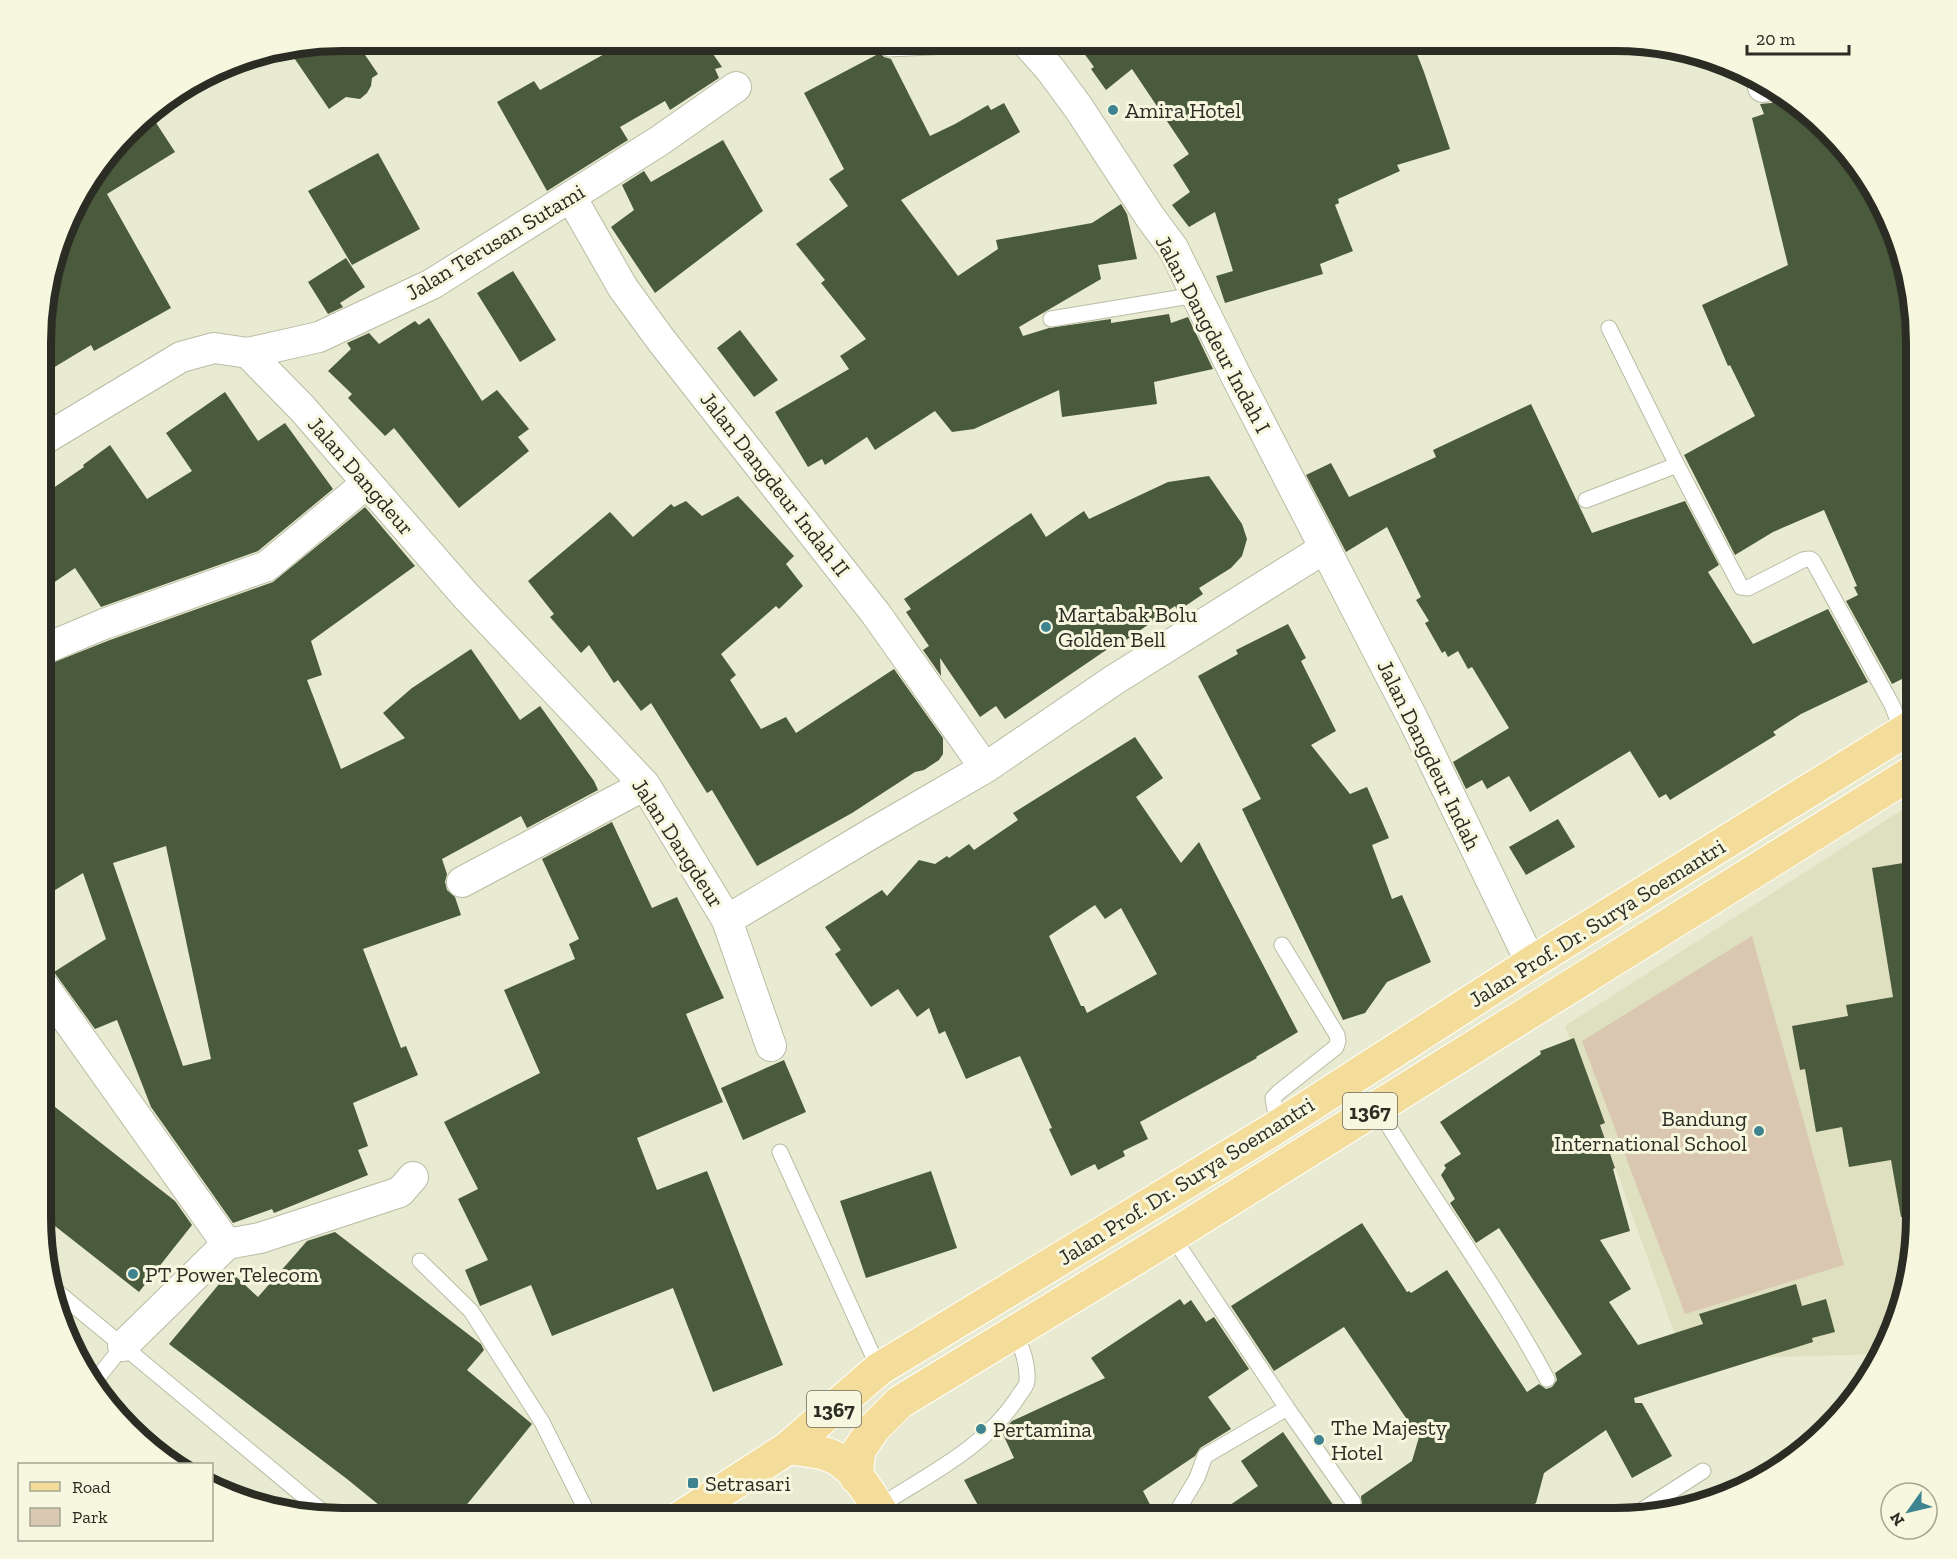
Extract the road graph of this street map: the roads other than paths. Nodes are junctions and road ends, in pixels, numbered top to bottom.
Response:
1 (1034, 51) edge
2 (736, 87) dead end
3 (571, 196) junction
4 (1196, 295) junction
5 (1051, 319) dead end
6 (1609, 328) dead end
7 (248, 353) junction
8 (51, 435) edge
9 (1677, 465) junction
10 (367, 483) junction
11 (1586, 500) dead end
12 (1325, 548) junction
13 (51, 646) edge
14 (1906, 724) edge
15 (1906, 731) edge
16 (985, 768) junction
17 (1906, 776) edge
18 (645, 785) junction
19 (462, 882) dead end
20 (727, 920) junction
21 (1282, 945) dead end
22 (1531, 963) junction
23 (51, 996) edge
24 (771, 1046) dead end
25 (1377, 1107) junction
26 (1272, 1130) junction
27 (780, 1152) dead end
28 (413, 1177) dead end
29 (1172, 1236) junction
30 (227, 1244) junction
31 (420, 1261) dead end
32 (62, 1296) edge
33 (1015, 1332) junction
34 (123, 1346) junction
35 (879, 1369) junction
36 (99, 1376) edge
37 (1547, 1379) dead end
38 (1287, 1408) junction
39 (788, 1448) junction
40 (1703, 1471) dead end
41 (856, 1477) junction
42 (1353, 1502) dead end
43 (1648, 1506) edge
44 (316, 1507) edge
45 (585, 1508) edge
46 (695, 1508) edge
47 (878, 1508) edge
48 (887, 1508) edge
49 (1179, 1508) edge

1 - 4 street, Jalan Dangdeur Indah I
2 - 3 street, Jalan Terusan Sutami
3 - 7 street, Jalan Terusan Sutami
3 - 16 street, Jalan Dangdeur Indah II
4 - 5 lane
4 - 12 street, Jalan Dangdeur Indah I
6 - 9 lane
7 - 8 street, Jalan Terusan Sutami
7 - 10 street, Jalan Dangdeur
9 - 11 lane
9 - 14 lane
10 - 13 street
10 - 18 street, Jalan Dangdeur
12 - 16 street, Jalan Dangdeur
12 - 22 street, Jalan Dangdeur Indah
15 - 22 main road, Jalan Prof. Dr. Surya Soemantri / 1367
16 - 20 street, Jalan Dangdeur
17 - 25 main road, Jalan Prof. Dr. Surya Soemantri / 1367
18 - 19 street
18 - 20 street, Jalan Dangdeur
20 - 24 street
21 - 26 lane
22 - 26 main road, Jalan Prof. Dr. Surya Soemantri / 1367
23 - 30 street
25 - 29 main road, Jalan Prof. Dr. Surya Soemantri / 1367
25 - 37 lane
26 - 35 main road, Jalan Prof. Dr. Surya Soemantri / 1367
27 - 35 lane
28 - 30 street
29 - 33 main road, Jalan Prof. Dr. Surya Soemantri / 1367
29 - 38 lane
30 - 34 street
31 - 45 lane
32 - 34 lane
33 - 41 main road, Jalan Prof. Dr. Surya Soemantri / 1367
33 - 48 lane
34 - 36 lane
34 - 44 lane
35 - 39 main road, Jalan Prof. Dr. Surya Soemantri / 1367
38 - 42 lane
38 - 49 lane
39 - 41 main road
39 - 46 main road, Jalan Prof. Dr. Surya Soemantri / 1367
40 - 43 lane
41 - 47 main road

